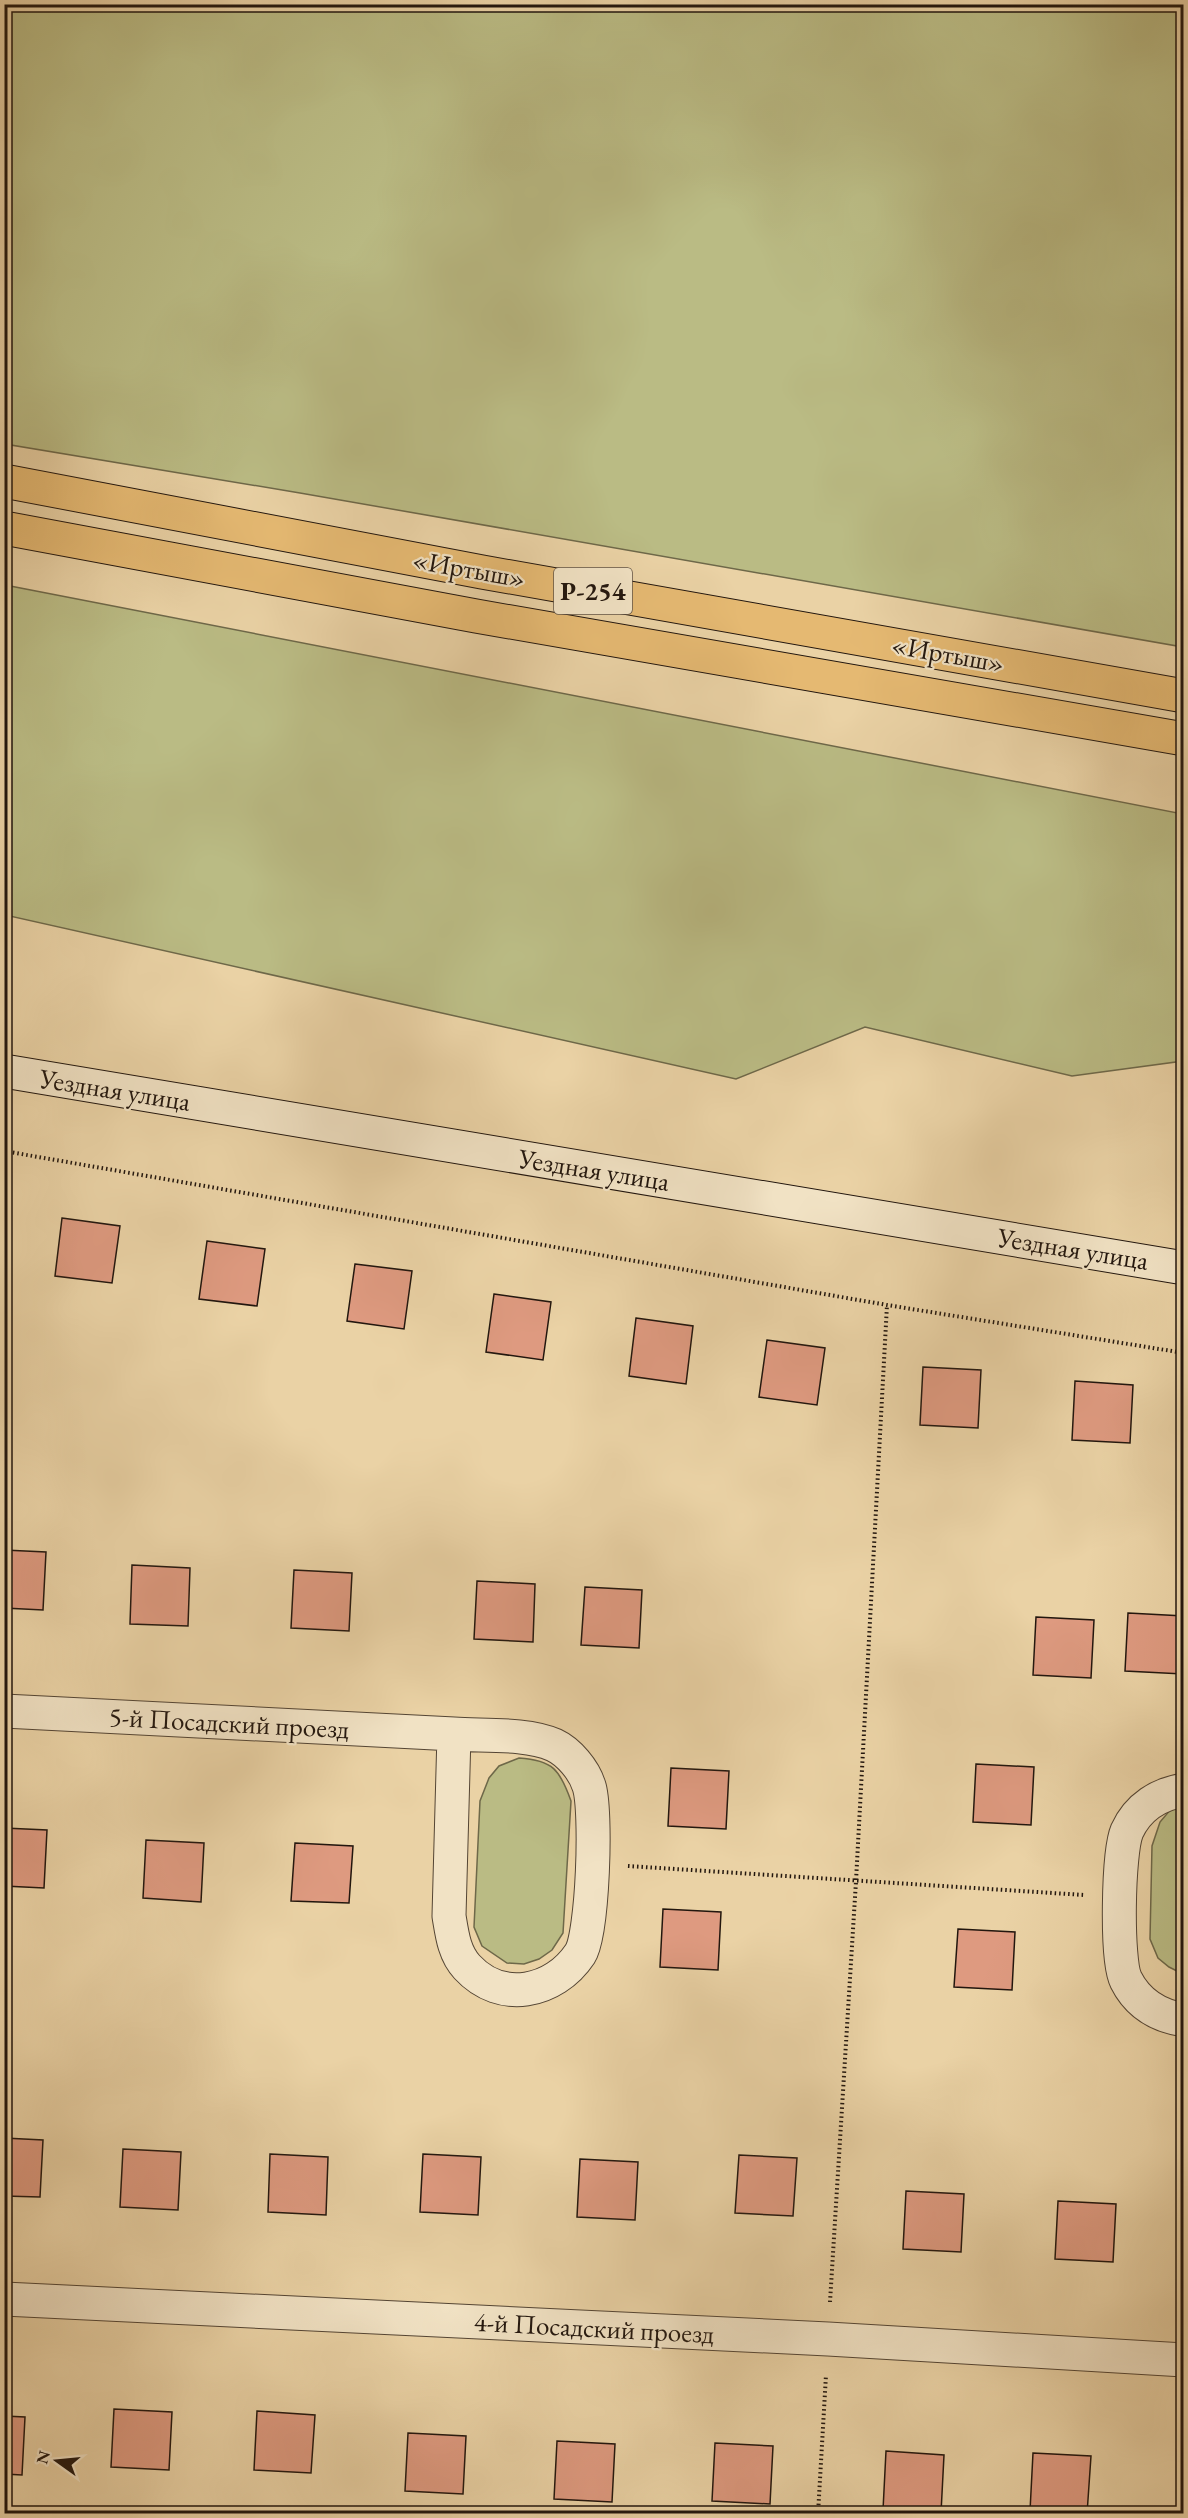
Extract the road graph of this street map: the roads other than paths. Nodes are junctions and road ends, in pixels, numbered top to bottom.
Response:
1 (4, 481) edge
2 (4, 528) edge
3 (1184, 696) edge
4 (1184, 739) edge
5 (4, 1071) edge
6 (1184, 1268) edge
7 (4, 1711) edge
8 (454, 1734) junction
9 (1184, 1790) edge
10 (1184, 2020) edge
11 (4, 2299) edge
12 (1184, 2360) edge

1 - 3 highway, «Иртыш» / Р-254
2 - 4 highway, «Иртыш» / Р-254
5 - 6 street, Уездная улица
7 - 8 street, 5-й Посадский проезд
8 - 8 street, 5-й Посадский проезд
9 - 10 street
11 - 12 street, 4-й Посадский проезд

